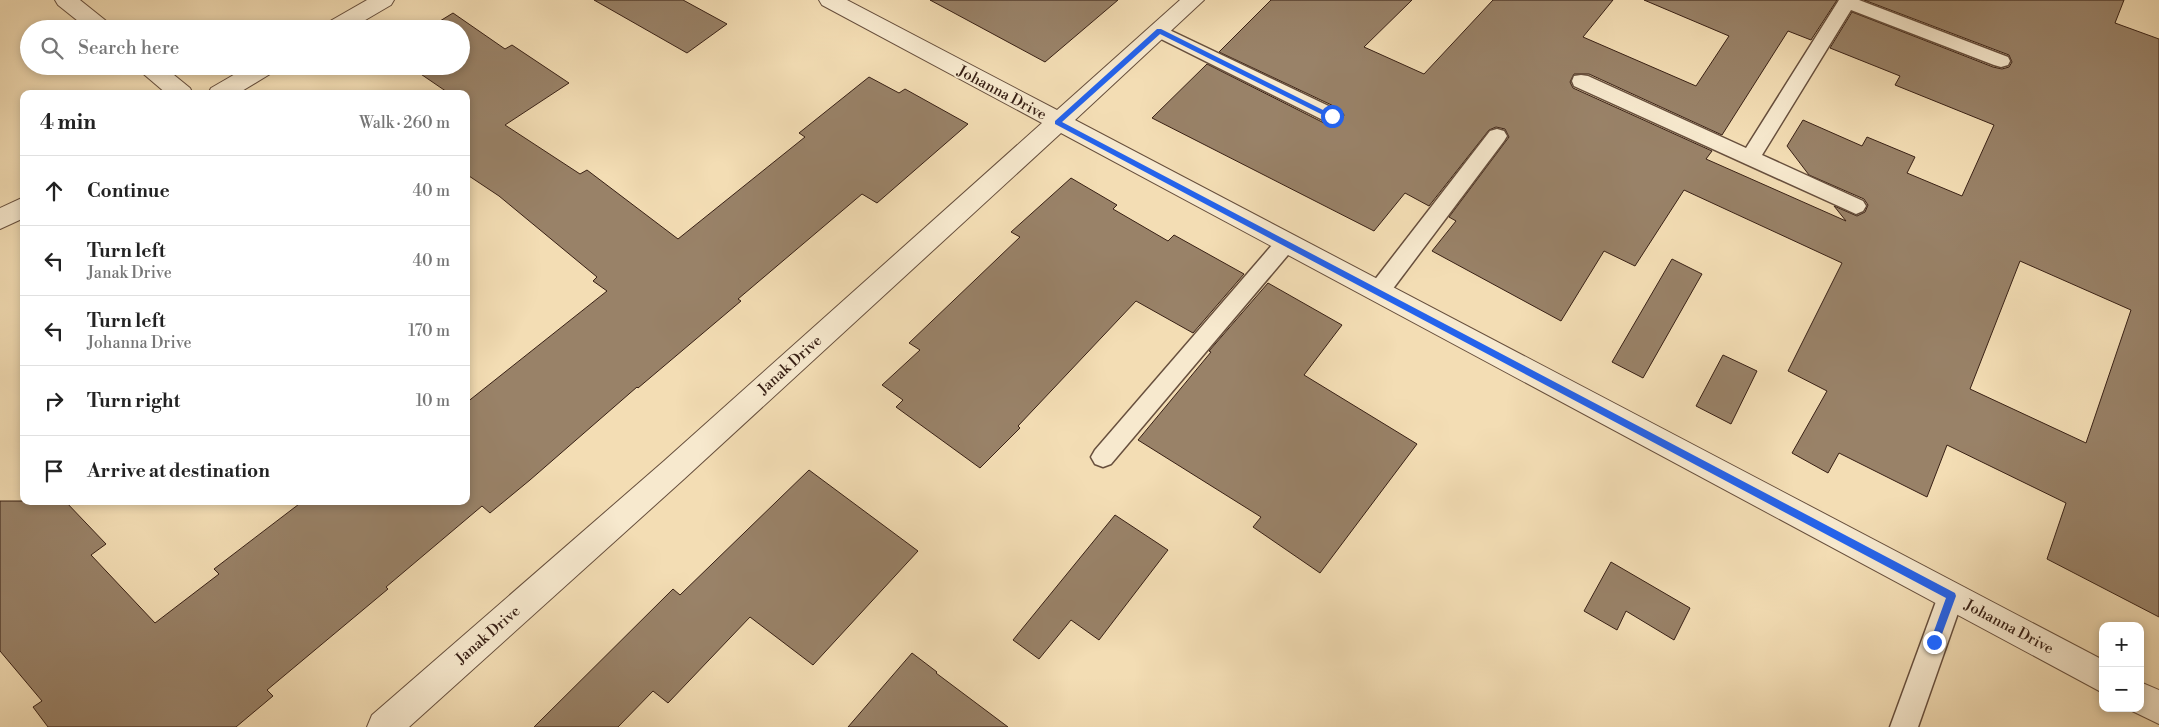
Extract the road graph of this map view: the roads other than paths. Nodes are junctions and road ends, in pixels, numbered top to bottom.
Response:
1 (66, 0) edge
2 (383, 0) edge
3 (830, 0) edge
4 (1193, 0) edge
5 (1848, 1) edge
6 (91, 20) edge
7 (349, 20) edge
8 (1159, 31) junction
9 (2001, 62) dead end
10 (159, 75) edge
11 (252, 75) edge
12 (1581, 81) dead end
13 (177, 90) edge
14 (226, 90) edge
15 (1332, 116) dead end
16 (1058, 123) junction
17 (1497, 136) dead end
18 (1750, 158) junction
19 (1856, 206) dead end
20 (20, 208) edge
21 (0, 220) edge
22 (1286, 243) junction
23 (1378, 292) junction
24 (1103, 458) dead end
25 (1951, 596) junction
26 (2099, 675) edge
27 (2144, 700) edge
28 (2159, 708) edge
29 (384, 727) edge
30 (1904, 727) edge

1 - 6 street
2 - 7 street
3 - 16 street, Johanna Drive
4 - 8 street, Janak Drive
5 - 9 lane
5 - 18 lane
8 - 15 lane
8 - 16 street, Janak Drive
10 - 13 street
11 - 14 street
12 - 18 lane
16 - 22 street, Johanna Drive
16 - 29 street, Janak Drive
17 - 23 lane
18 - 19 lane
20 - 21 street
22 - 23 street, Johanna Drive
22 - 24 lane
23 - 25 street, Johanna Drive
25 - 26 street, Johanna Drive
25 - 30 lane
27 - 28 street

